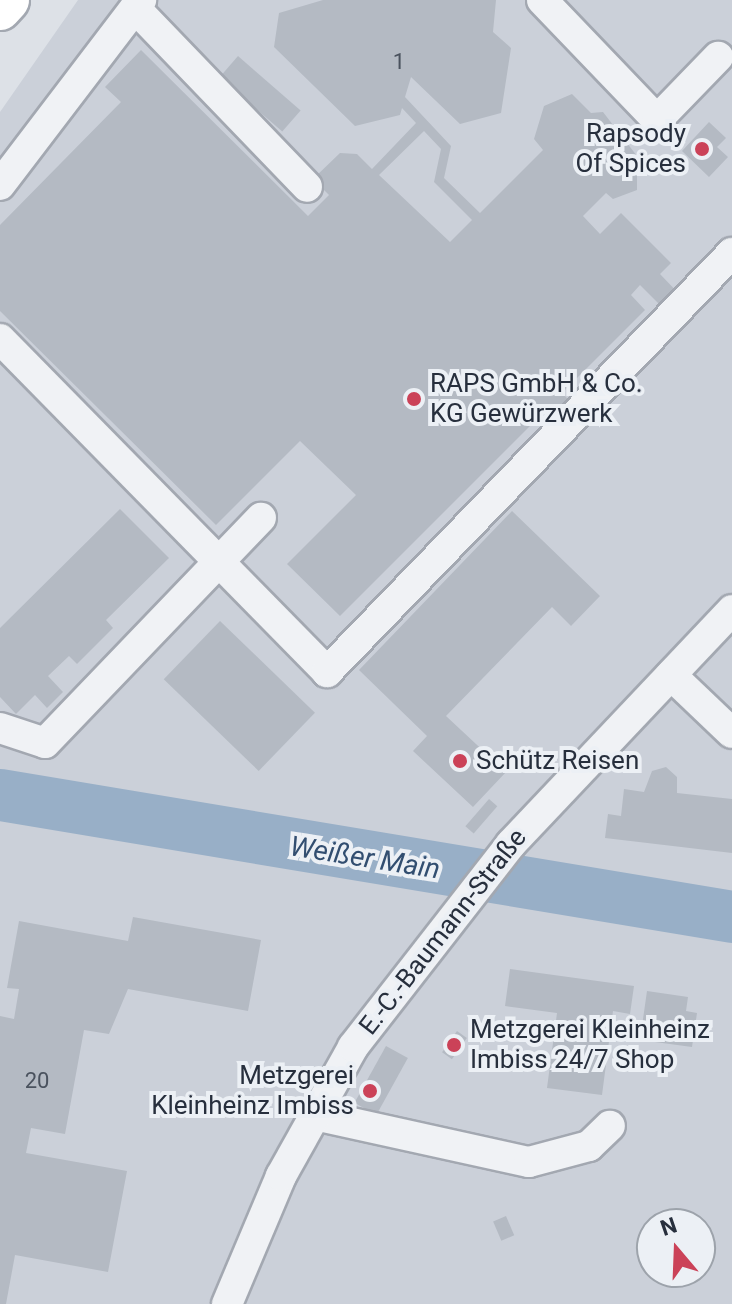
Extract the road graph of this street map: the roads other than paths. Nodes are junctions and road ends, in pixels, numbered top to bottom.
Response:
1 (8, 0) edge
2 (542, 0) edge
3 (138, 4) edge
4 (0, 9) edge
5 (719, 58) edge
6 (0, 185) edge
7 (307, 187) dead end
8 (732, 253) edge
9 (0, 339) edge
10 (261, 518) dead end
11 (219, 562) junction
12 (732, 610) edge
13 (671, 675) junction
14 (0, 728) edge
15 (732, 733) edge
16 (315, 1115) junction
17 (610, 1126) dead end
18 (227, 1304) edge

1 - 4 highway
2 - 5 street
3 - 6 street
3 - 7 street
8 - 11 street
9 - 11 street
10 - 11 street
11 - 14 street
12 - 13 street, E.-C.-Baumann-Straße
13 - 15 street
13 - 16 street, E.-C.-Baumann-Straße
16 - 17 street
16 - 18 street, E.-C.-Baumann-Straße

